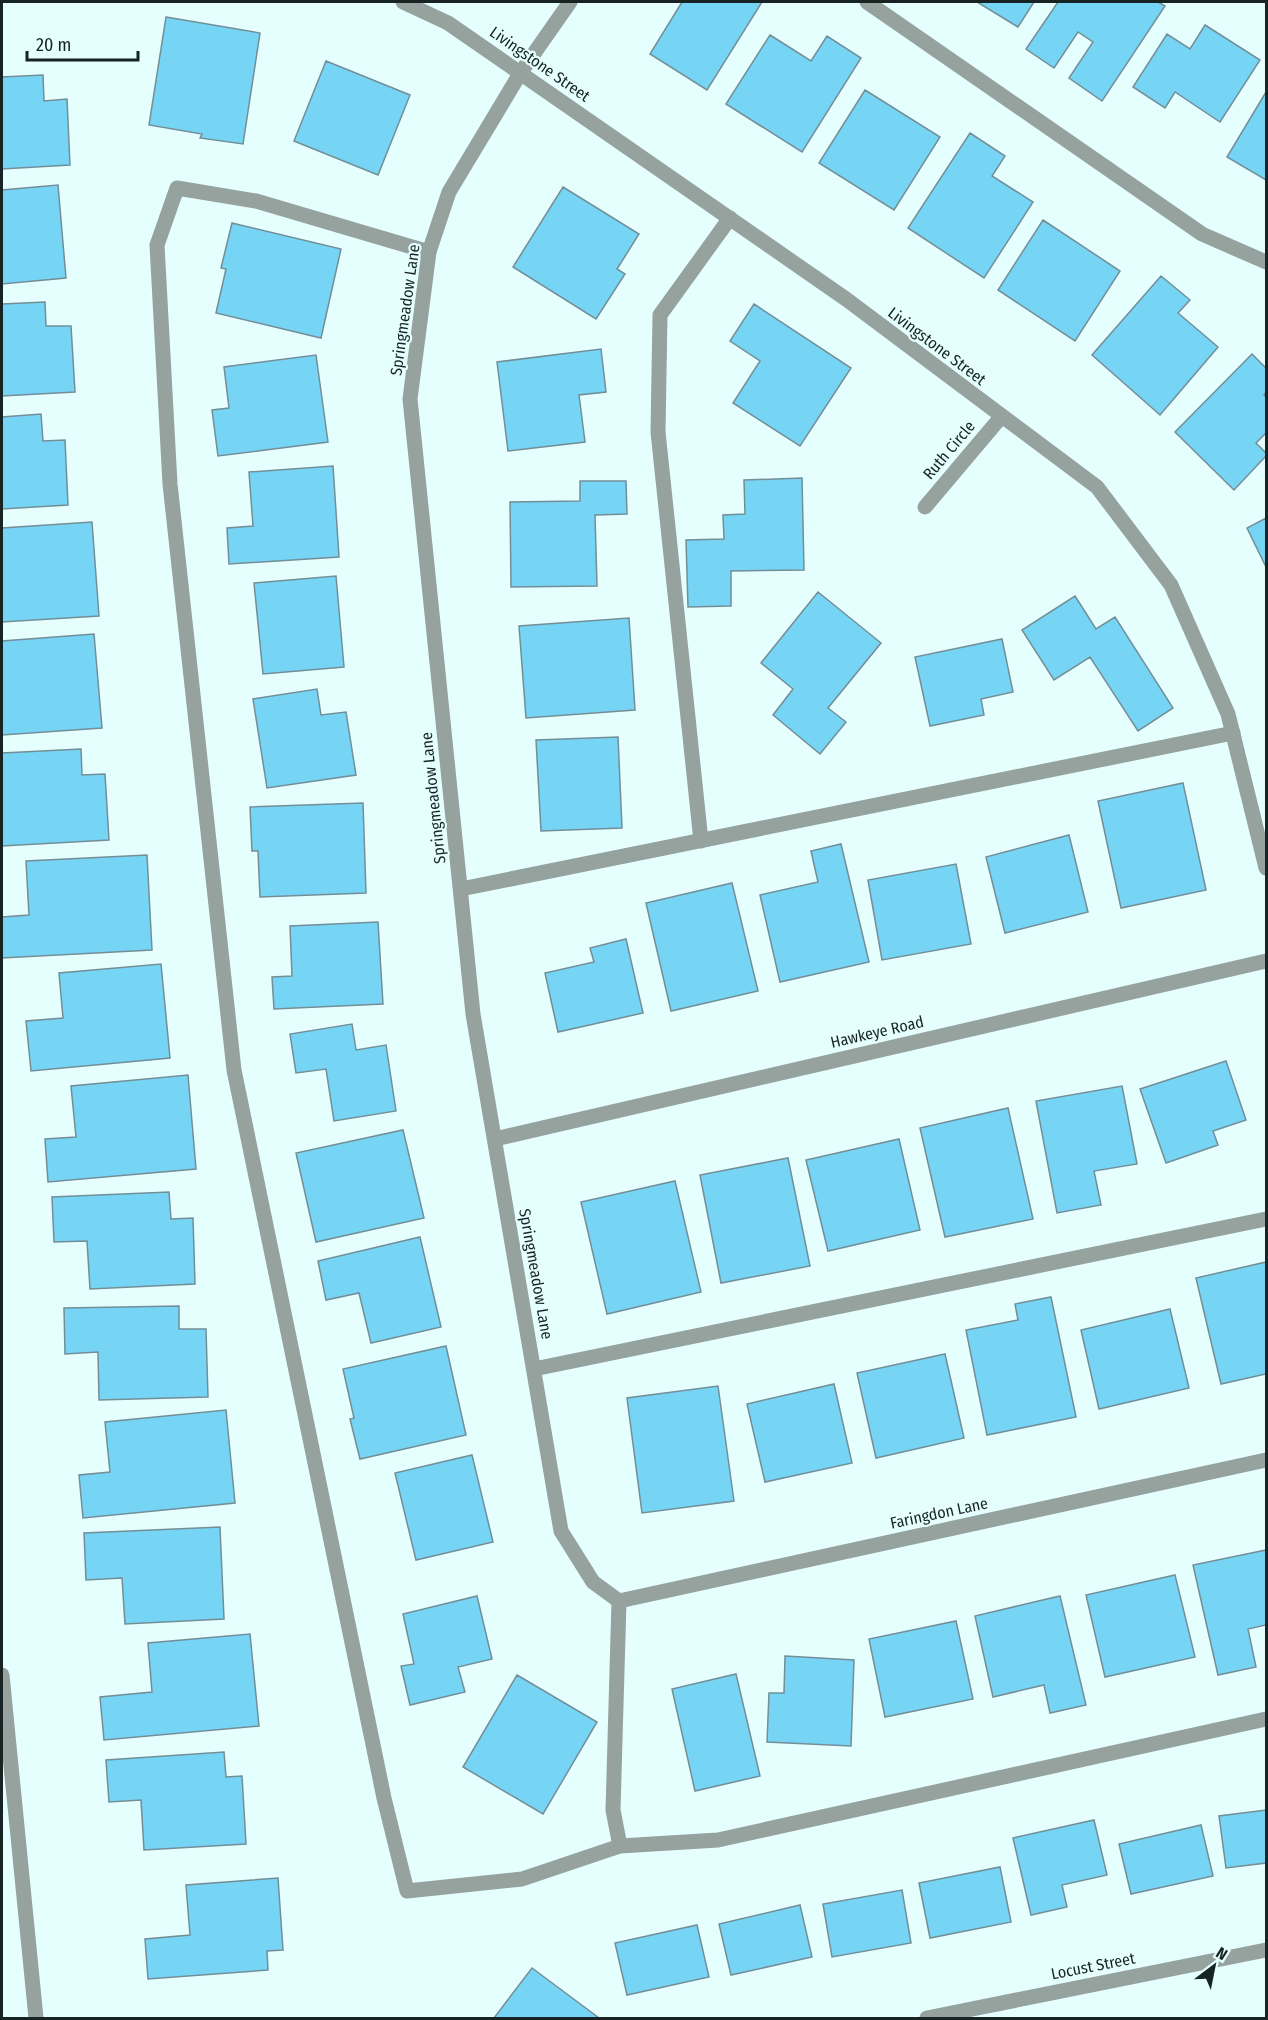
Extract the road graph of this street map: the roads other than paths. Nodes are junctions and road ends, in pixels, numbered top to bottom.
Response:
1 (403, 2) edge
2 (570, 2) edge
3 (867, 2) edge
4 (521, 72) junction
5 (730, 218) junction
6 (429, 252) junction
7 (1266, 262) edge
8 (1001, 417) junction
9 (925, 507) dead end
10 (1233, 734) junction
11 (701, 841) junction
12 (1266, 868) edge
13 (460, 889) junction
14 (1266, 961) edge
15 (495, 1139) junction
16 (1266, 1219) edge
17 (534, 1369) junction
18 (1266, 1460) edge
19 (619, 1601) junction
20 (2, 1682) edge
21 (1266, 1719) edge
22 (620, 1846) junction
23 (1266, 1950) edge
24 (36, 2019) edge
25 (927, 2019) edge

1 - 4 street, Livingstone Street
2 - 4 street, Springmeadow Lane
3 - 7 street
4 - 5 street, Livingstone Street
4 - 6 street, Springmeadow Lane
5 - 8 street, Livingstone Street
5 - 11 street
6 - 13 street, Springmeadow Lane
6 - 22 street
8 - 9 street, Ruth Circle
8 - 10 street, Livingstone Street
10 - 11 street
10 - 12 street, Livingstone Street
11 - 13 street
13 - 15 street, Springmeadow Lane
14 - 15 street, Hawkeye Road
15 - 17 street, Springmeadow Lane
16 - 17 street
17 - 19 street, Springmeadow Lane
18 - 19 street, Faringdon Lane
19 - 22 street
20 - 24 street
21 - 22 street
23 - 25 street, Locust Street

